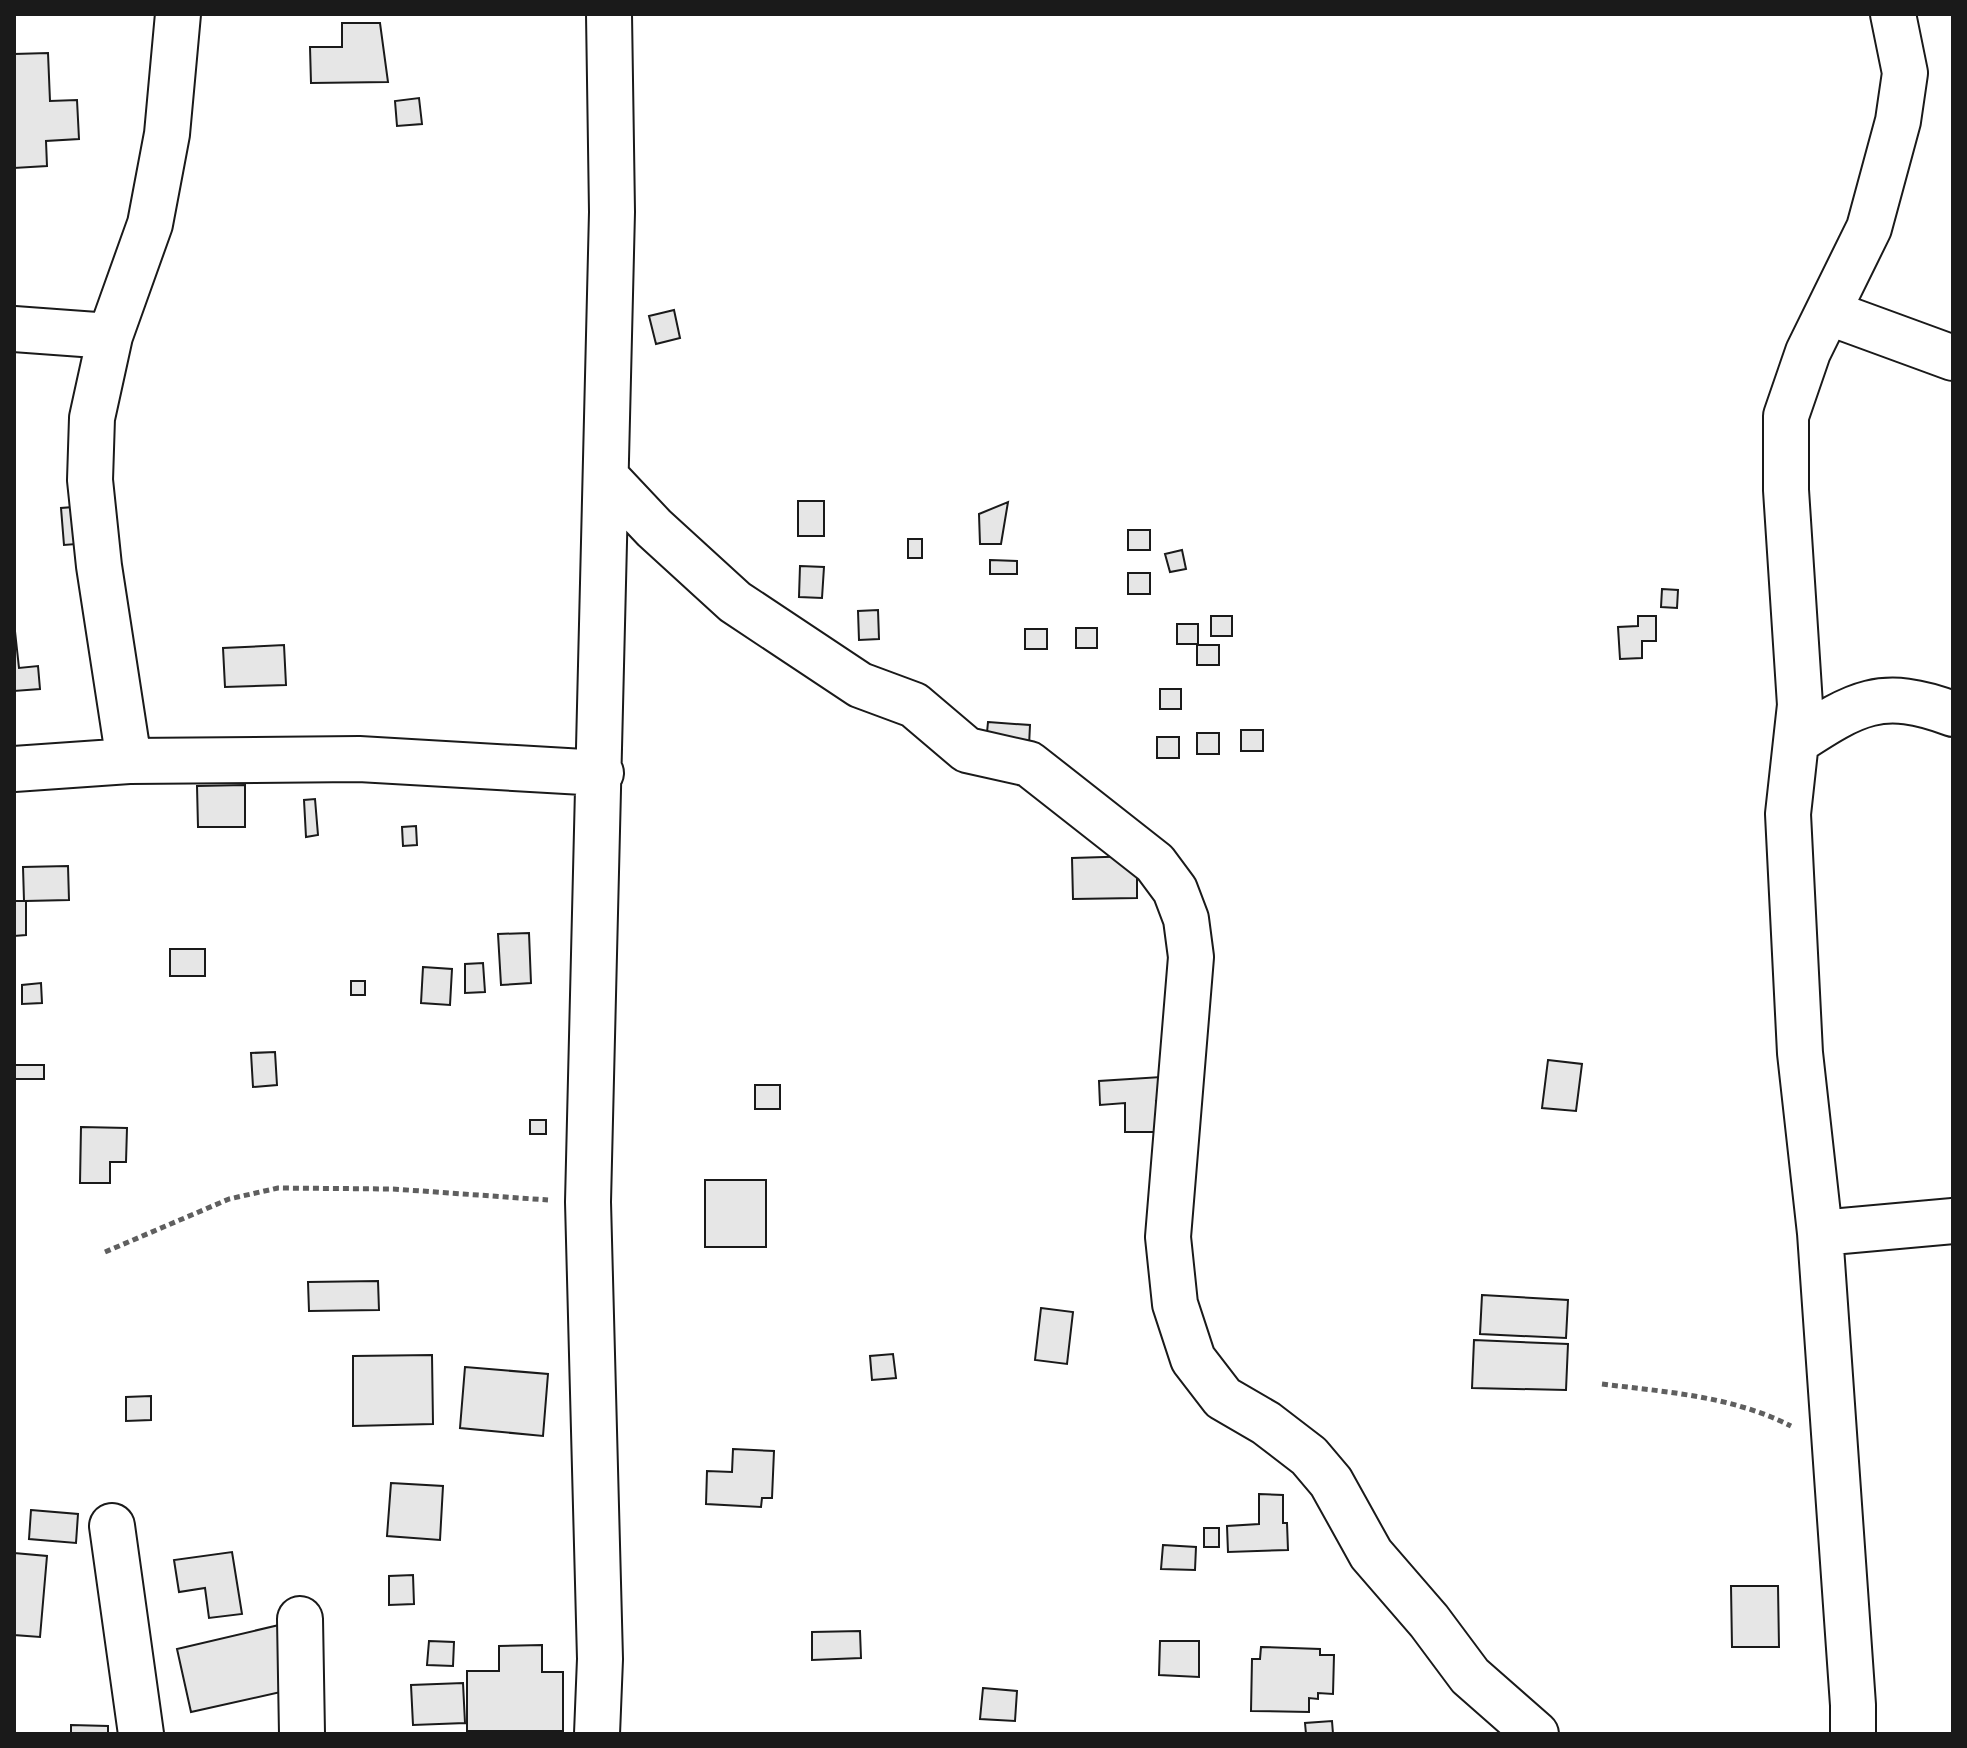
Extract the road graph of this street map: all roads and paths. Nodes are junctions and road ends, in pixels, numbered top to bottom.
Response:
1 (178, 14) edge
2 (609, 14) edge
3 (1893, 14) edge
4 (1830, 313) junction
5 (14, 329) edge
6 (110, 336) junction
7 (1953, 358) edge
8 (606, 477) junction
9 (1953, 714) edge
10 (1796, 742) junction
11 (129, 761) junction
12 (14, 769) edge
13 (601, 773) junction
14 (588, 1202) junction
15 (1953, 1221) edge
16 (1820, 1233) junction
17 (105, 1252) dead end
18 (1602, 1384) dead end
19 (1835, 1448) junction
20 (112, 1526) dead end
21 (300, 1619) dead end
22 (141, 1734) edge
23 (302, 1734) edge
24 (597, 1734) edge
25 (1536, 1734) edge
26 (1853, 1734) edge

1 - 6 street
2 - 8 street
3 - 4 street
4 - 7 street
4 - 10 street
5 - 6 street
6 - 11 street
8 - 13 street
8 - 25 street
9 - 10 street
10 - 16 street
11 - 12 street
11 - 13 street
13 - 14 street
14 - 17 path
14 - 24 street
15 - 16 street
16 - 19 street
18 - 19 path
19 - 26 street
20 - 22 street
21 - 23 street

